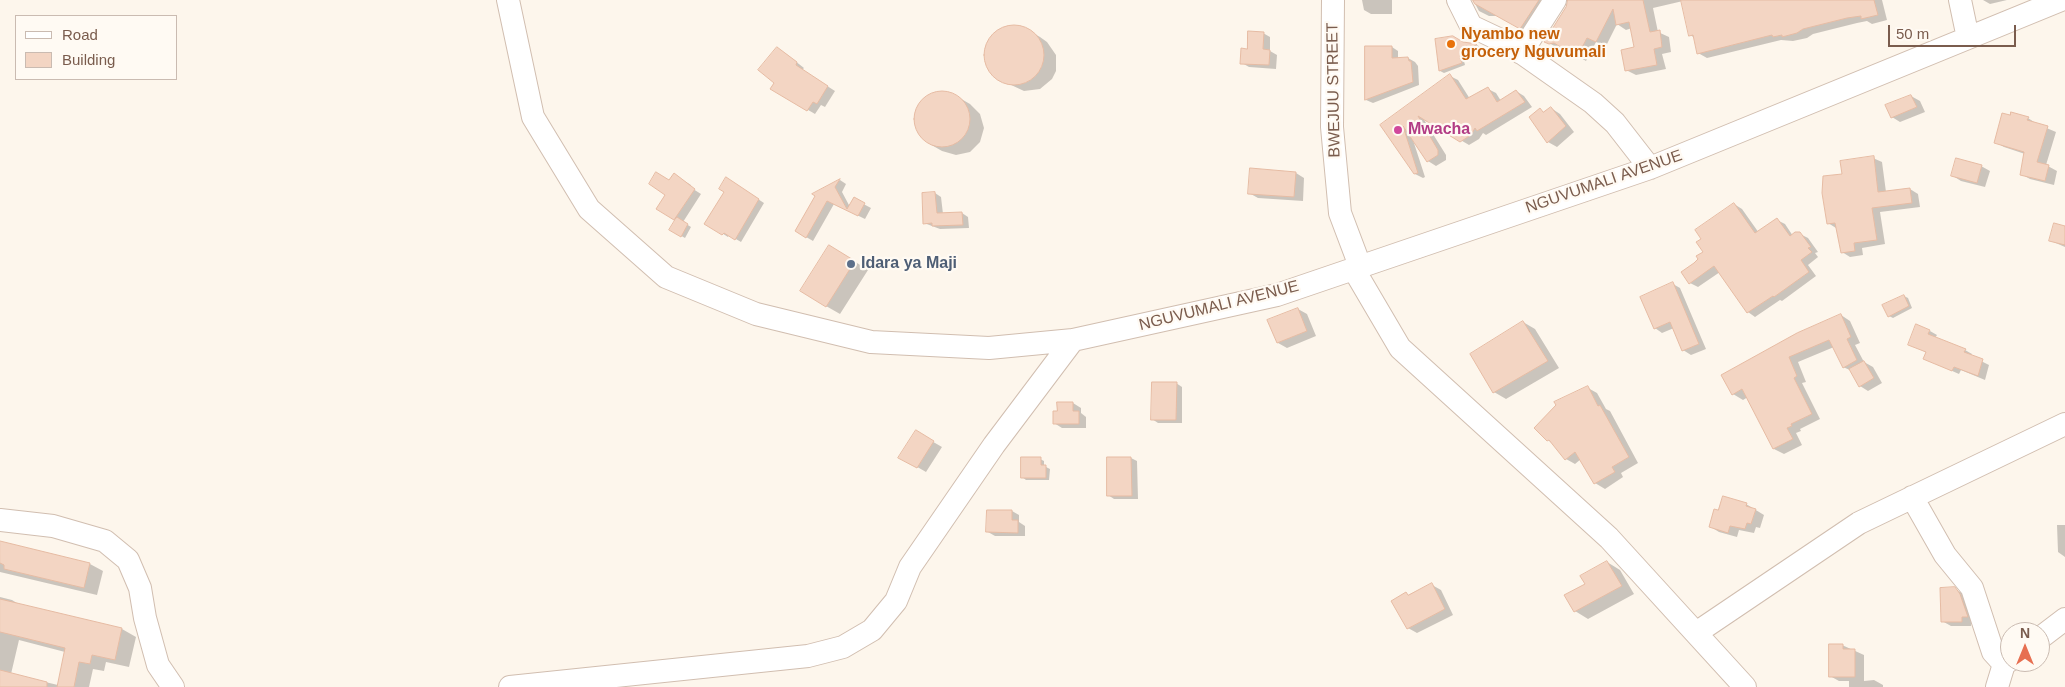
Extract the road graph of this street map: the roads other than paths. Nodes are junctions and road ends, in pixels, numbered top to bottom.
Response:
1 (508, 0) edge
2 (1333, 0) edge
3 (1458, 0) edge
4 (1555, 0) edge
5 (1960, 0) edge
6 (2061, 0) edge
7 (1968, 38) junction
8 (1521, 53) junction
9 (1650, 168) junction
10 (1356, 267) junction
11 (1073, 340) junction
12 (2065, 424) edge
13 (1912, 497) junction
14 (0, 520) edge
15 (2065, 620) edge
16 (2050, 631) edge
17 (1696, 633) junction
18 (2000, 657) edge
19 (2003, 672) edge
20 (173, 687) edge
21 (510, 687) edge
22 (1745, 687) edge
23 (1997, 687) edge

1 - 11 street, NGUVUMALI AVENUE
2 - 10 street, BWEJUU STREET
3 - 8 street
4 - 8 street
5 - 7 street
6 - 7 street, NGUVUMALI AVENUE
7 - 9 street, NGUVUMALI AVENUE
8 - 9 street
9 - 10 street, NGUVUMALI AVENUE
10 - 11 street, NGUVUMALI AVENUE
10 - 17 street, BWEJUU STREET
11 - 21 street
12 - 13 street
13 - 17 street
13 - 18 street
14 - 20 street
15 - 16 street
17 - 22 street, BWEJUU STREET
19 - 23 street

